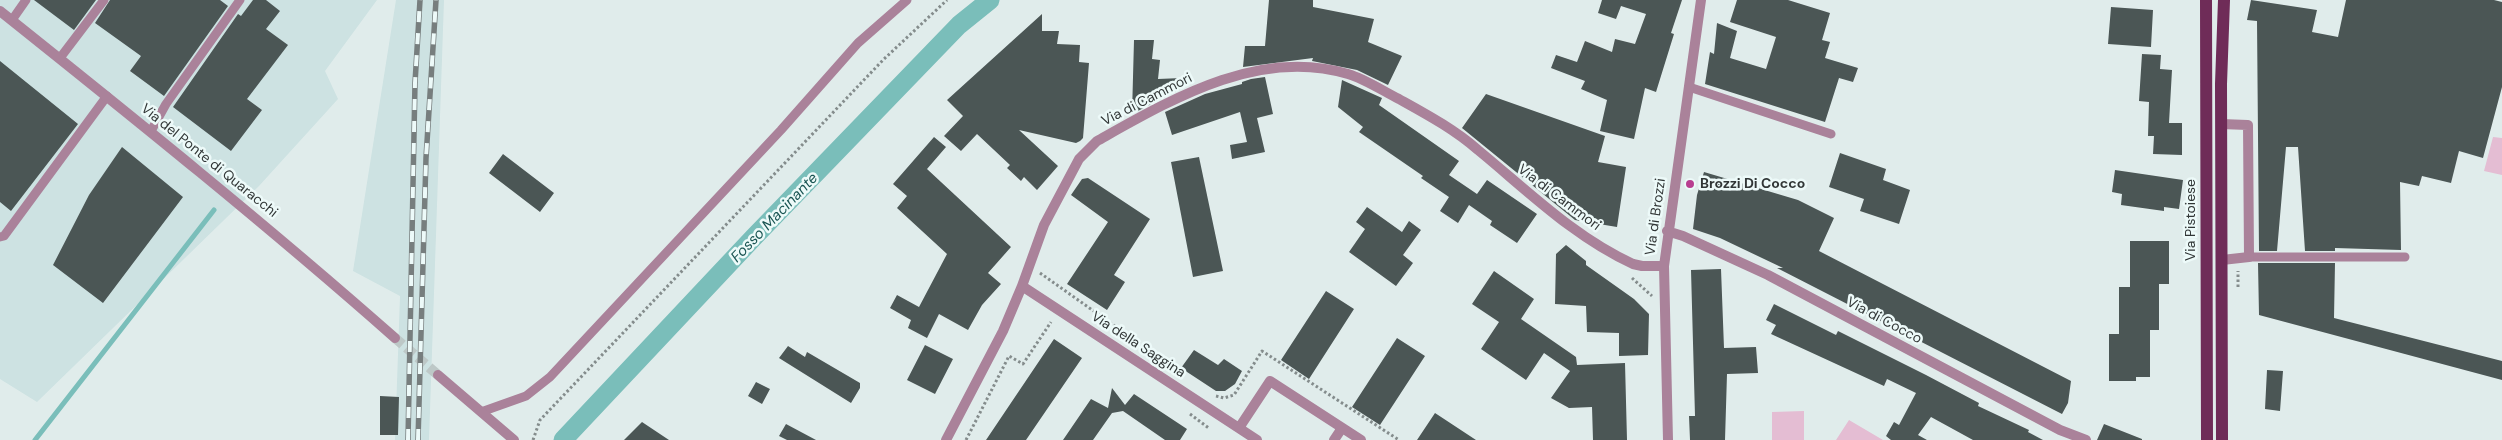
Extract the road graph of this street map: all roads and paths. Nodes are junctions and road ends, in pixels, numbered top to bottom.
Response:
1 (26, 0) edge
2 (104, 0) edge
3 (240, 0) edge
4 (906, 0) edge
5 (947, 0) edge
6 (1701, 0) edge
7 (2206, 0) edge
8 (2224, 0) edge
9 (0, 11) edge
10 (12, 20) junction
11 (60, 58) junction
12 (1689, 87) junction
13 (107, 96) junction
14 (2221, 124) junction
15 (151, 131) junction
16 (1831, 134) dead end
17 (1667, 232) junction
18 (0, 236) edge
19 (2249, 257) junction
20 (2405, 257) dead end
21 (2222, 260) junction
22 (1029, 265) junction
23 (1664, 266) junction
24 (1022, 286) junction
25 (1058, 326) dead end
26 (395, 338) tunnel mouth
27 (1164, 361) dead end
28 (438, 375) tunnel mouth
29 (1209, 394) dead end
30 (1185, 411) dead end
31 (481, 412) junction
32 (1239, 428) junction
33 (1342, 428) junction
34 (1210, 429) dead end
35 (514, 440) edge
36 (533, 440) edge
37 (946, 440) edge
38 (966, 440) edge
39 (1257, 440) edge
40 (1334, 440) edge
41 (1361, 440) edge
42 (1398, 440) edge
43 (1668, 440) edge
44 (2086, 440) edge
45 (2208, 440) edge
46 (2222, 440) edge

1 - 10 lane
2 - 11 lane
3 - 15 lane
4 - 31 lane
5 - 36 path
6 - 12 street, Via di Brozzi
7 - 45 main road, Via Pistoiese
8 - 14 main road
9 - 10 street, Via del Ponte di Quaracchi
10 - 11 street, Via del Ponte di Quaracchi
11 - 13 street, Via del Ponte di Quaracchi
12 - 16 lane
12 - 17 street, Via di Brozzi
13 - 15 street, Via del Ponte di Quaracchi
13 - 18 lane
14 - 19 street
14 - 21 main road
15 - 26 street, Via del Ponte di Quaracchi
17 - 23 street, Via di Brozzi
17 - 44 street, Via di Cocco
19 - 20 lane
19 - 21 street
21 - 46 main road
22 - 23 street, Via di Cammori
22 - 24 street, Via di Cammori
22 - 27 path
23 - 43 street, Via di Brozzi
24 - 32 street, Via della Saggina
24 - 37 street, Via di Cammori
25 - 38 path
28 - 31 street
29 - 42 path
30 - 34 path
31 - 35 street
32 - 33 street
32 - 39 street, Via della Saggina
33 - 40 street
33 - 41 street

